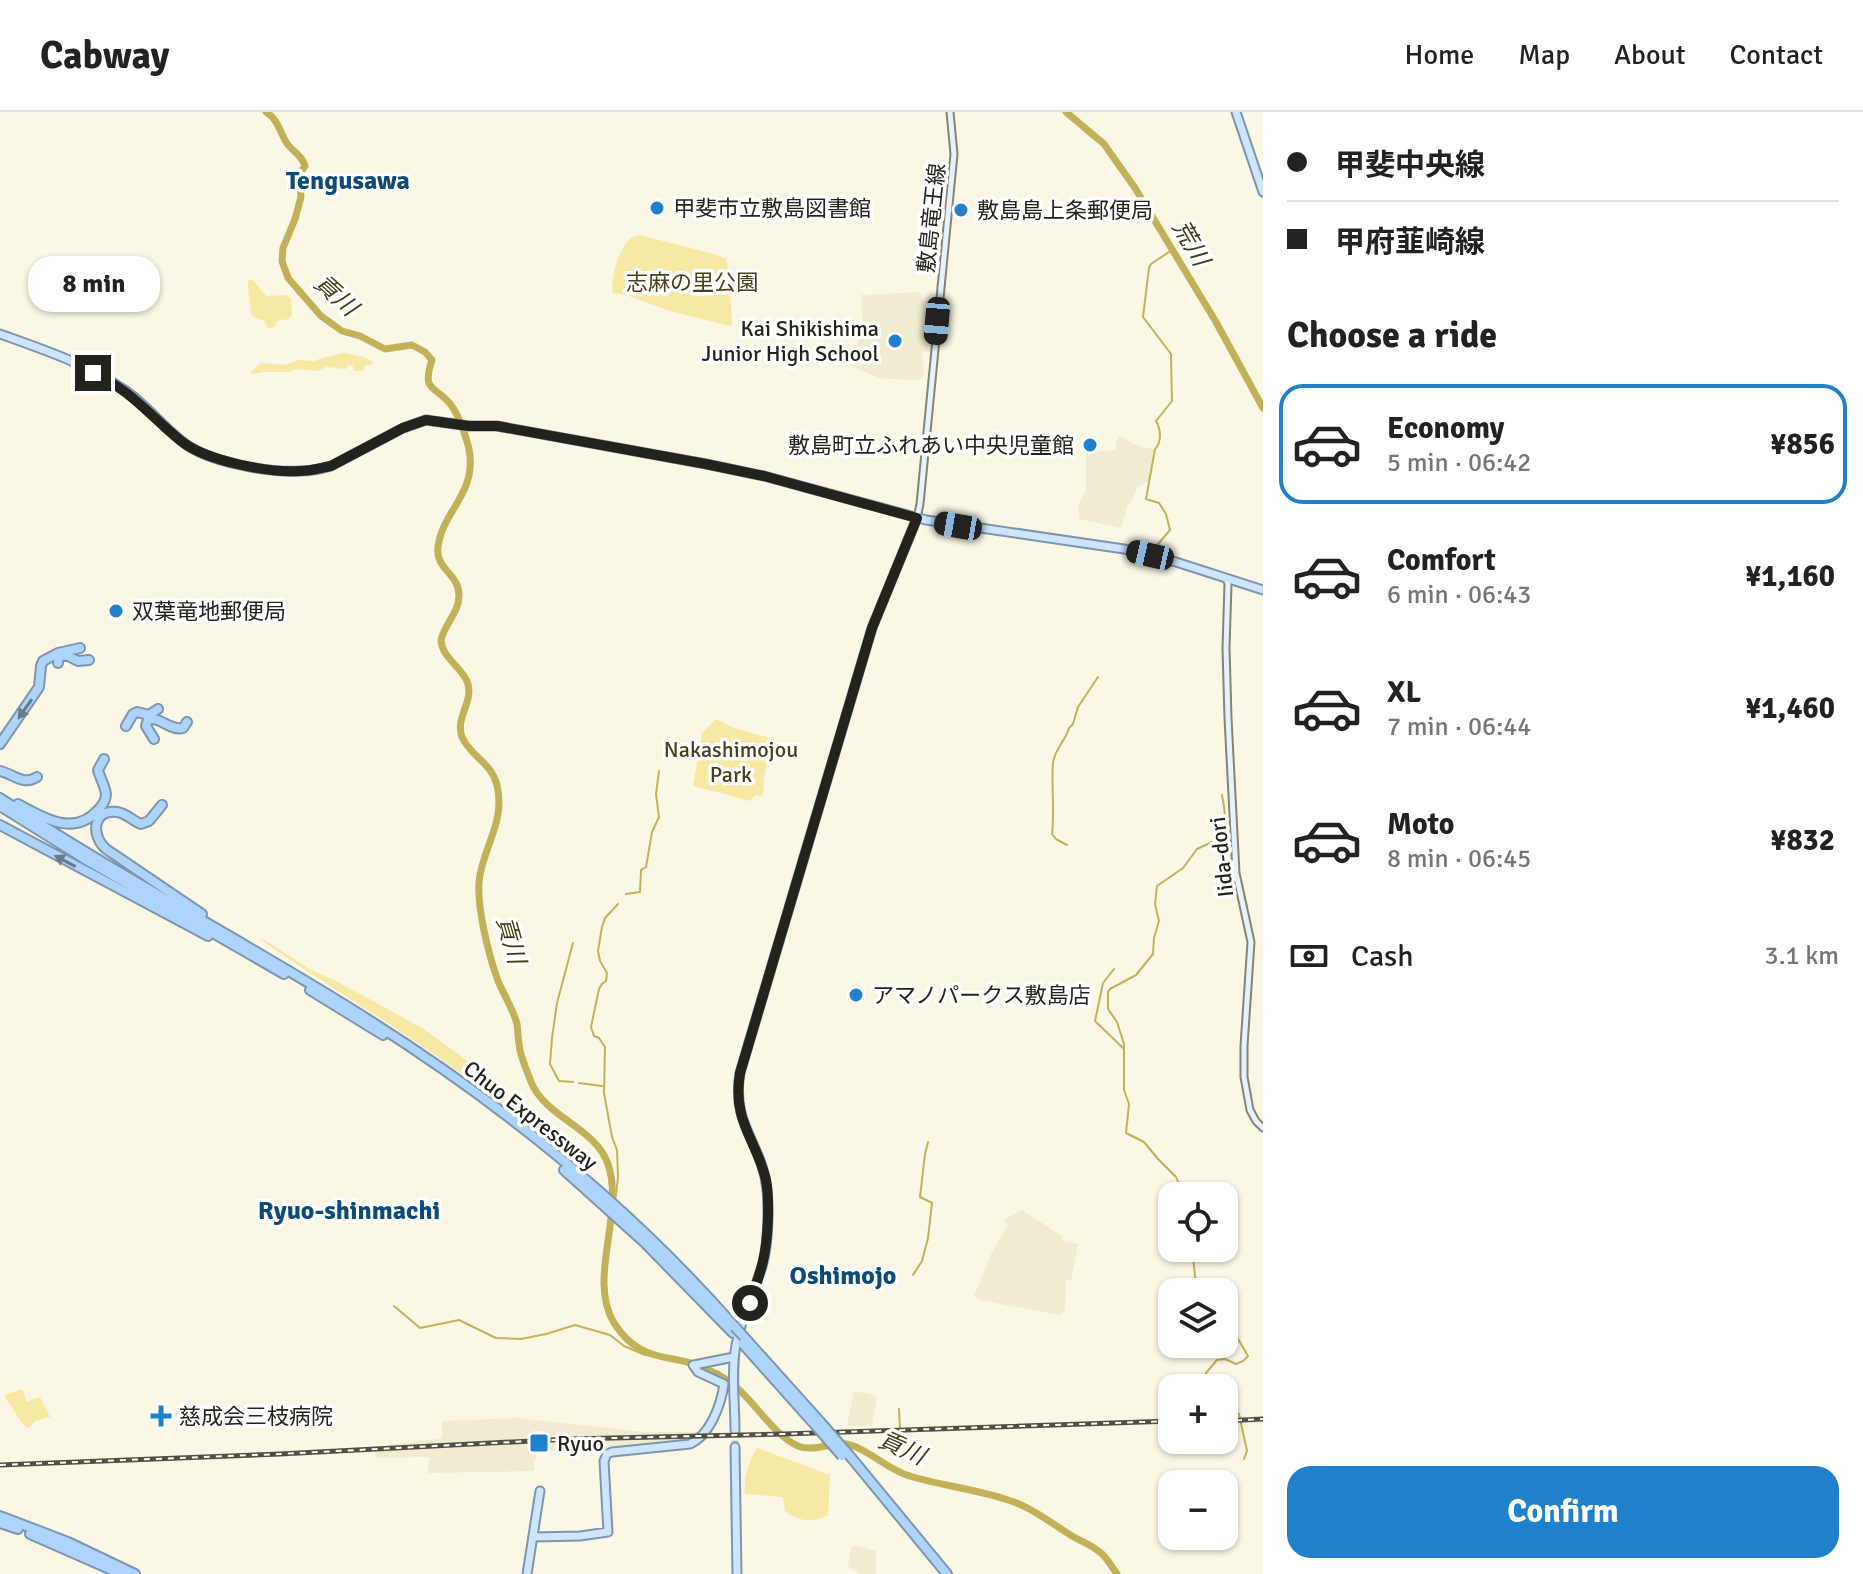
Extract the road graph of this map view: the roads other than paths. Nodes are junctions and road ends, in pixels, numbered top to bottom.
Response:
1 (950, 112) edge
2 (1236, 112) edge
3 (1263, 192) edge
4 (0, 334) edge
5 (917, 518) junction
6 (1226, 577) junction
7 (1263, 590) edge
8 (80, 648) dead end
9 (89, 660) dead end
10 (41, 670) junction
11 (158, 709) dead end
12 (187, 722) dead end
13 (126, 726) dead end
14 (154, 739) dead end
15 (0, 744) edge
16 (104, 759) dead end
17 (0, 771) edge
18 (37, 777) dead end
19 (0, 795) edge
20 (162, 805) dead end
21 (0, 806) edge
22 (0, 825) edge
23 (271, 959) junction
24 (284, 974) junction
25 (1263, 1128) edge
26 (606, 1202) junction
27 (734, 1357) junction
28 (735, 1430) tunnel mouth
29 (735, 1447) tunnel mouth
30 (540, 1491) dead end
31 (0, 1516) edge
32 (898, 1518) junction
33 (0, 1523) edge
34 (534, 1537) junction
35 (118, 1571) edge
36 (135, 1574) edge
37 (143, 1574) edge
38 (527, 1574) edge
39 (737, 1574) edge
40 (940, 1574) edge
41 (947, 1574) edge

1 - 5 main road, 敷島竜王線
2 - 3 main road
4 - 5 main road
5 - 6 main road
5 - 27 main road
6 - 7 main road
6 - 25 main road, Iida-dori
8 - 10 highway
9 - 10 highway
10 -> 15 highway
11 - 13 highway
12 - 14 highway
16 - 19 highway
17 - 18 highway
19 - 23 highway, Chuo Expressway
20 - 23 highway
21 - 24 highway, Chuo Expressway
24 -> 22 highway
23 - 26 highway, Chuo Expressway
24 - 26 highway, Chuo Expressway
26 - 32 highway, Chuo Expressway, bridge
27 - 28 main road
27 - 34 main road
29 - 39 main road
30 - 34 main road
31 - 35 highway
32 - 40 highway, Chuo Expressway
32 - 41 highway, Chuo Expressway
33 - 35 highway
34 - 38 main road
35 - 36 highway
35 - 37 highway

